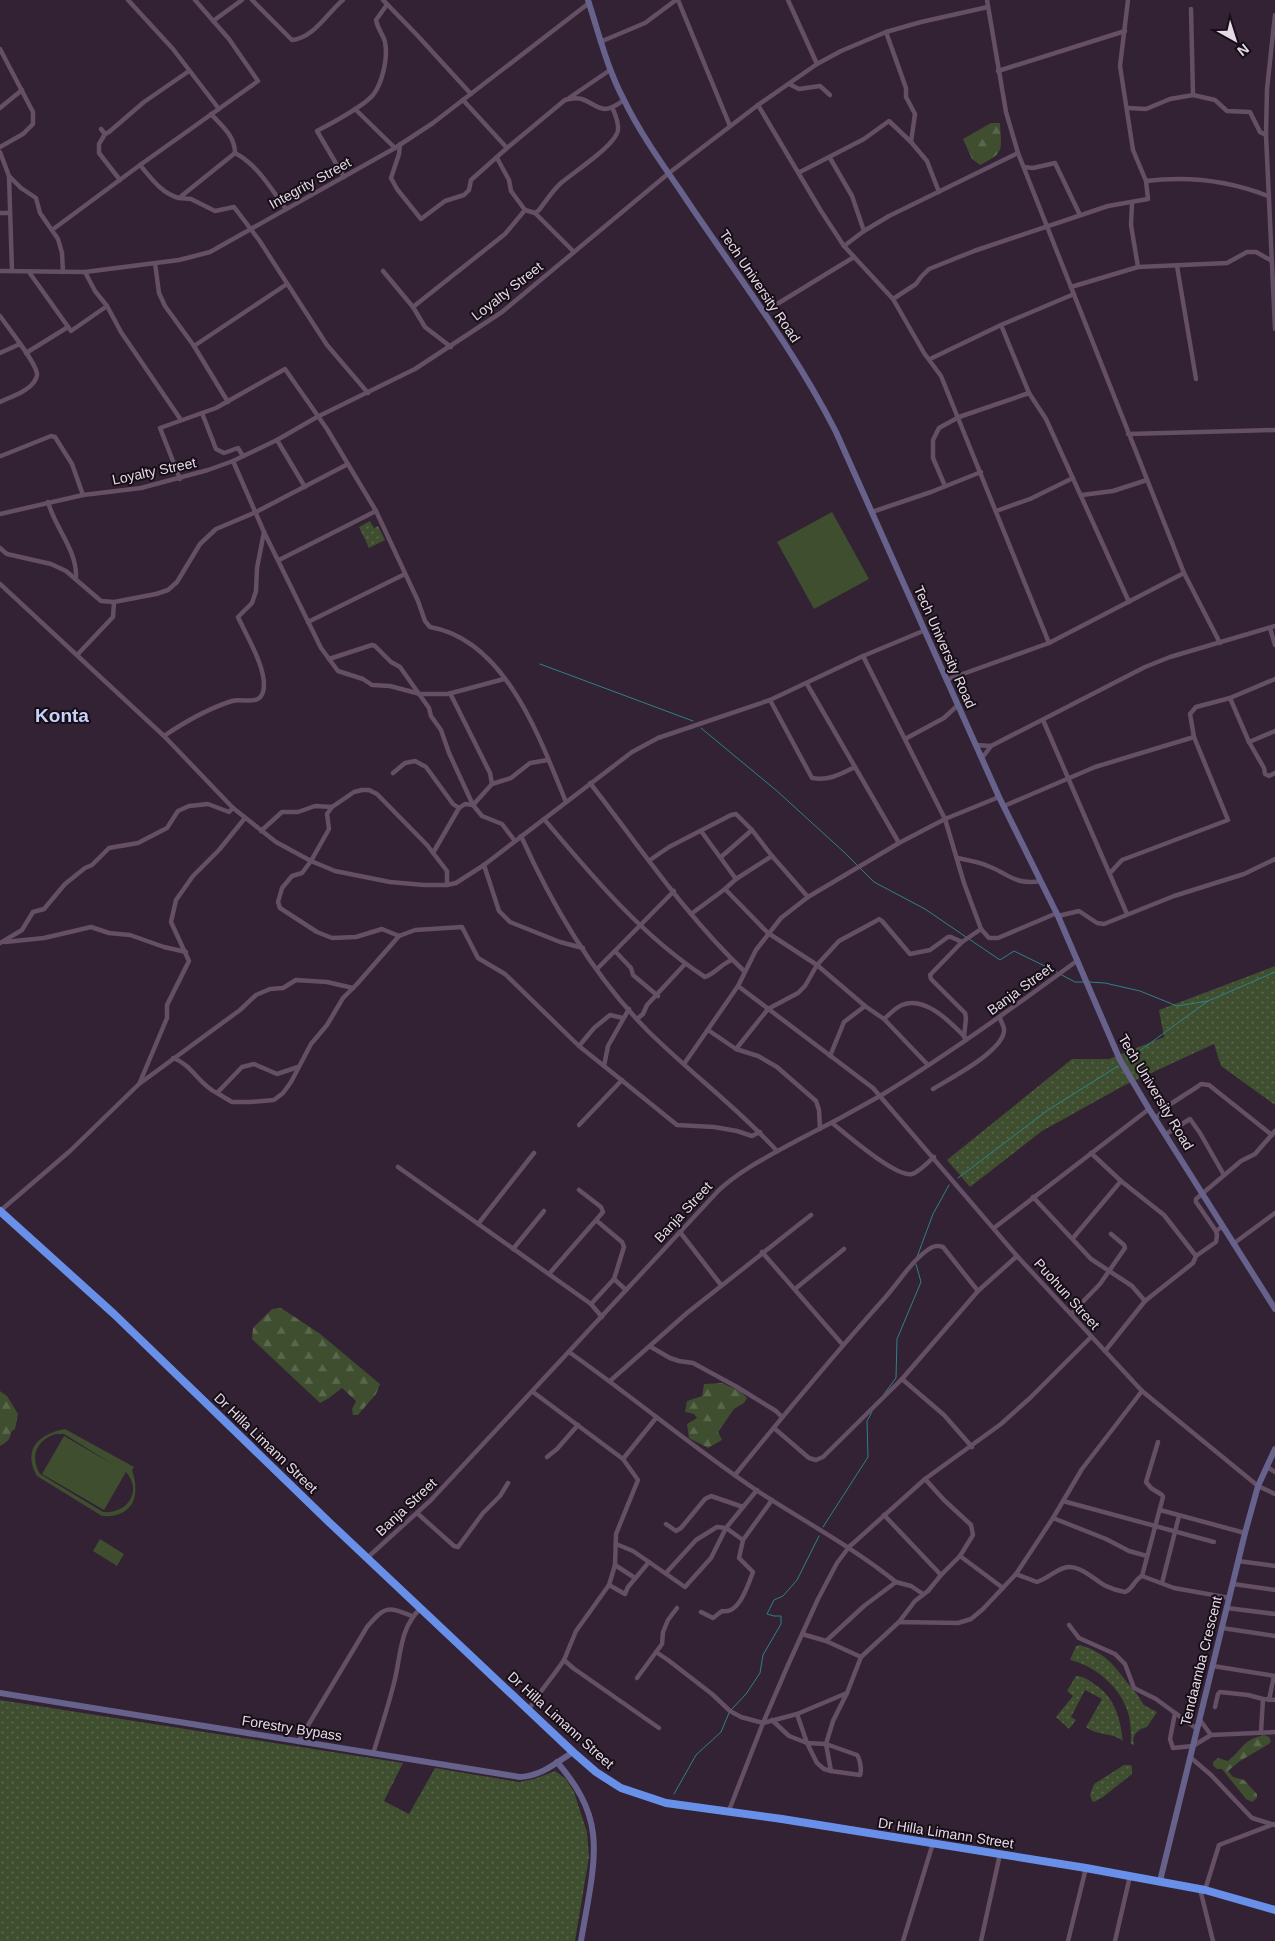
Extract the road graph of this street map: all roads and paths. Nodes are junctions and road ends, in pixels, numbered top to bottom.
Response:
1 (128, 0) edge
2 (195, 0) edge
3 (242, 0) edge
4 (252, 0) edge
5 (343, 0) edge
6 (382, 0) edge
7 (677, 0) edge
8 (788, 0) edge
9 (987, 0) edge
10 (1128, 0) edge
11 (588, 1) edge
12 (386, 6) junction
13 (988, 7) junction
14 (1191, 9) dead end
15 (1275, 16) edge
16 (213, 21) junction
17 (1125, 31) junction
18 (886, 32) junction
19 (600, 42) junction
20 (0, 49) edge
21 (817, 64) junction
22 (610, 70) junction
23 (188, 71) junction
24 (998, 71) junction
25 (789, 84) junction
26 (22, 90) junction
27 (470, 94) junction
28 (830, 95) dead end
29 (1193, 95) junction
30 (463, 100) junction
31 (565, 100) junction
32 (624, 100) junction
33 (758, 105) junction
34 (612, 107) junction
35 (0, 108) edge
36 (219, 108) junction
37 (1128, 108) junction
38 (354, 109) junction
39 (211, 114) junction
40 (730, 126) junction
41 (1266, 135) junction
42 (911, 142) junction
43 (400, 144) junction
44 (0, 147) edge
45 (395, 148) junction
46 (507, 148) junction
47 (0, 152) edge
48 (235, 153) junction
49 (1018, 153) junction
50 (497, 158) junction
51 (830, 158) junction
52 (2, 163) edge
53 (140, 165) junction
54 (1024, 167) junction
55 (800, 172) junction
56 (669, 173) junction
57 (9, 176) junction
58 (344, 176) junction
59 (120, 180) junction
60 (1146, 181) junction
61 (939, 192) junction
62 (1268, 196) junction
63 (179, 198) junction
64 (1132, 203) junction
65 (286, 209) junction
66 (525, 210) junction
67 (0, 213) edge
68 (10, 213) junction
69 (535, 213) junction
70 (1080, 215) junction
71 (1048, 227) junction
72 (251, 229) junction
73 (52, 230) junction
74 (864, 231) junction
75 (844, 246) junction
76 (574, 252) junction
77 (854, 258) junction
78 (1272, 261) junction
79 (154, 263) junction
80 (1177, 266) junction
81 (1138, 268) junction
82 (0, 271) edge
83 (12, 271) junction
84 (30, 272) junction
85 (63, 272) junction
86 (85, 272) junction
87 (383, 272) dead end
88 (287, 284) junction
89 (1071, 287) junction
90 (1074, 294) junction
91 (893, 299) junction
92 (108, 306) junction
93 (413, 307) junction
94 (764, 312) junction
95 (0, 316) edge
96 (1275, 320) edge
97 (1001, 325) junction
98 (68, 327) junction
99 (1275, 329) edge
100 (20, 344) junction
101 (194, 346) junction
102 (451, 347) junction
103 (0, 353) edge
104 (26, 353) junction
105 (930, 359) junction
106 (1196, 379) dead end
107 (368, 393) junction
108 (1029, 393) junction
109 (0, 402) edge
110 (228, 402) junction
111 (202, 413) junction
112 (317, 417) junction
113 (959, 417) junction
114 (181, 420) junction
115 (1275, 430) edge
116 (1128, 434) junction
117 (277, 440) junction
118 (0, 456) edge
119 (244, 456) junction
120 (233, 461) junction
121 (348, 464) junction
122 (981, 472) junction
123 (1073, 478) junction
124 (180, 479) junction
125 (1146, 480) junction
126 (945, 486) junction
127 (305, 487) junction
128 (83, 495) junction
129 (1082, 495) junction
130 (48, 502) junction
131 (376, 511) junction
132 (996, 511) junction
133 (256, 512) junction
134 (872, 512) junction
135 (0, 514) edge
136 (264, 532) junction
137 (0, 548) edge
138 (279, 560) junction
139 (1184, 573) junction
140 (405, 574) junction
141 (76, 577) junction
142 (0, 584) edge
143 (114, 602) junction
144 (1129, 602) junction
145 (308, 622) junction
146 (1273, 627) edge
147 (923, 631) junction
148 (1049, 643) junction
149 (1220, 643) junction
150 (1275, 645) edge
151 (77, 655) junction
152 (863, 656) junction
153 (329, 659) junction
154 (504, 679) junction
155 (1275, 679) edge
156 (946, 680) junction
157 (807, 684) junction
158 (450, 693) junction
159 (420, 694) junction
160 (1230, 698) junction
161 (770, 700) junction
162 (958, 705) junction
163 (1043, 720) junction
164 (1275, 731) edge
165 (164, 736) junction
166 (1194, 736) junction
167 (904, 739) junction
168 (1249, 742) junction
169 (976, 745) junction
170 (991, 746) junction
171 (982, 758) junction
172 (548, 760) junction
173 (855, 767) junction
174 (393, 773) dead end
175 (1275, 773) edge
176 (1068, 777) junction
177 (590, 783) junction
178 (492, 784) junction
179 (999, 797) junction
180 (566, 802) junction
181 (473, 805) junction
182 (332, 806) junction
183 (1004, 806) junction
184 (233, 808) junction
185 (459, 808) junction
186 (245, 818) junction
187 (544, 819) junction
188 (945, 819) junction
189 (752, 830) junction
190 (261, 831) junction
191 (701, 831) junction
192 (521, 836) junction
193 (515, 841) junction
194 (899, 843) junction
195 (433, 853) junction
196 (772, 856) junction
197 (721, 857) junction
198 (957, 858) junction
199 (1275, 859) edge
200 (650, 860) junction
201 (311, 861) junction
202 (484, 865) junction
203 (1110, 873) junction
204 (736, 880) junction
205 (1041, 880) junction
206 (447, 885) junction
207 (726, 889) junction
208 (674, 891) junction
209 (808, 897) junction
210 (691, 914) junction
211 (1058, 914) junction
212 (1127, 914) junction
213 (640, 925) junction
214 (981, 929) junction
215 (768, 932) junction
216 (399, 936) junction
217 (962, 942) junction
218 (0, 943) edge
219 (583, 948) junction
220 (615, 951) junction
221 (186, 952) junction
222 (732, 960) junction
223 (1078, 960) junction
224 (686, 964) junction
225 (817, 965) junction
226 (597, 969) junction
227 (744, 971) junction
228 (738, 986) junction
229 (353, 988) junction
230 (658, 996) junction
231 (865, 1006) junction
232 (629, 1009) junction
233 (768, 1009) junction
234 (623, 1018) junction
235 (1000, 1018) junction
236 (638, 1019) junction
237 (884, 1019) junction
238 (708, 1030) junction
239 (966, 1038) junction
240 (579, 1046) junction
241 (736, 1049) junction
242 (830, 1056) junction
243 (173, 1058) junction
244 (684, 1064) junction
245 (928, 1065) junction
246 (604, 1066) junction
247 (298, 1067) junction
248 (622, 1080) junction
249 (139, 1084) junction
250 (933, 1089) dead end
251 (217, 1093) junction
252 (879, 1096) junction
253 (1149, 1109) junction
254 (1155, 1118) junction
255 (832, 1123) junction
256 (579, 1125) dead end
257 (820, 1129) junction
258 (760, 1132) junction
259 (1166, 1134) junction
260 (1272, 1135) edge
261 (1275, 1140) edge
262 (777, 1151) junction
263 (534, 1153) dead end
264 (1091, 1153) junction
265 (934, 1157) junction
266 (398, 1167) dead end
267 (1224, 1175) junction
268 (1122, 1181) junction
269 (579, 1190) dead end
270 (1203, 1194) junction
271 (1033, 1197) junction
272 (0, 1211) edge
273 (544, 1211) dead end
274 (1275, 1213) edge
275 (811, 1214) dead end
276 (597, 1221) junction
277 (478, 1224) junction
278 (1223, 1226) junction
279 (994, 1228) junction
280 (1216, 1231) junction
281 (680, 1232) junction
282 (1111, 1234) dead end
283 (1072, 1238) junction
284 (1233, 1244) junction
285 (514, 1249) junction
286 (844, 1249) dead end
287 (762, 1252) junction
288 (1017, 1256) junction
289 (1196, 1256) junction
290 (1110, 1272) junction
291 (549, 1274) junction
292 (614, 1279) junction
293 (721, 1285) junction
294 (795, 1289) junction
295 (626, 1290) junction
296 (978, 1291) junction
297 (1145, 1301) junction
298 (591, 1304) junction
299 (1274, 1306) edge
300 (1071, 1314) junction
301 (602, 1317) junction
302 (1090, 1337) junction
303 (843, 1344) junction
304 (651, 1346) junction
305 (1104, 1351) junction
306 (569, 1352) junction
307 (902, 1379) junction
308 (610, 1381) junction
309 (1142, 1391) junction
310 (532, 1392) junction
311 (782, 1417) junction
312 (656, 1418) junction
313 (578, 1425) junction
314 (774, 1428) junction
315 (1158, 1442) dead end
316 (972, 1447) junction
317 (1275, 1449) edge
318 (547, 1457) dead end
319 (622, 1459) junction
320 (1267, 1467) junction
321 (1275, 1472) edge
322 (735, 1475) junction
323 (925, 1480) junction
324 (508, 1483) dead end
325 (1258, 1486) junction
326 (757, 1490) junction
327 (1275, 1494) edge
328 (772, 1500) junction
329 (1063, 1501) junction
330 (742, 1507) junction
331 (1160, 1510) junction
332 (417, 1513) junction
333 (884, 1515) junction
334 (1179, 1516) junction
335 (1053, 1518) junction
336 (666, 1524) dead end
337 (1155, 1526) junction
338 (726, 1528) junction
339 (1174, 1531) junction
340 (1245, 1533) junction
341 (743, 1540) junction
342 (1214, 1542) dead end
343 (616, 1544) junction
344 (848, 1547) junction
345 (960, 1556) junction
346 (1147, 1556) junction
347 (367, 1558) junction
348 (1238, 1561) junction
349 (649, 1562) junction
350 (615, 1565) junction
351 (1275, 1566) edge
352 (666, 1573) junction
353 (1016, 1574) junction
354 (941, 1575) junction
355 (1142, 1576) junction
356 (635, 1578) junction
357 (896, 1582) junction
358 (1162, 1583) junction
359 (1233, 1584) junction
360 (609, 1585) junction
361 (1003, 1588) junction
362 (1275, 1590) edge
363 (923, 1594) junction
364 (1230, 1598) junction
365 (421, 1608) junction
366 (677, 1608) dead end
367 (1227, 1608) junction
368 (701, 1612) dead end
369 (1275, 1614) edge
370 (412, 1616) junction
371 (899, 1622) junction
372 (1069, 1625) dead end
373 (1222, 1628) junction
374 (802, 1634) junction
375 (1275, 1636) edge
376 (826, 1641) junction
377 (656, 1652) junction
378 (861, 1657) junction
379 (564, 1660) junction
380 (1213, 1666) junction
381 (1275, 1676) edge
382 (637, 1678) dead end
383 (0, 1693) edge
384 (846, 1693) junction
385 (1263, 1700) junction
386 (1272, 1700) edge
387 (1215, 1708) dead end
388 (529, 1709) junction
389 (1175, 1713) junction
390 (797, 1714) junction
391 (772, 1720) junction
392 (1200, 1720) junction
393 (763, 1722) junction
394 (659, 1728) dead end
395 (1197, 1729) junction
396 (1261, 1732) junction
397 (1275, 1732) edge
398 (1211, 1735) junction
399 (298, 1742) junction
400 (807, 1743) junction
401 (826, 1744) junction
402 (1193, 1746) junction
403 (573, 1752) junction
404 (373, 1754) junction
405 (1190, 1757) junction
406 (557, 1762) junction
407 (831, 1771) junction
408 (728, 1813) junction
409 (1275, 1824) edge
410 (933, 1843) junction
411 (1000, 1854) junction
412 (1086, 1868) junction
413 (1130, 1876) junction
414 (1160, 1882) junction
415 (1202, 1890) junction
416 (1275, 1910) edge
417 (581, 1941) edge
418 (903, 1941) edge
419 (981, 1941) edge
420 (1068, 1941) edge
421 (1115, 1941) edge
422 (1214, 1941) edge

1 - 23 street
2 - 16 street
3 - 16 street
4 - 5 street
6 - 12 street
7 - 19 street
7 - 40 street
8 - 21 street
9 - 13 street
10 - 17 street
11 - 19 street, Tech University Road
11 - 27 street, Integrity Street
12 - 27 street
12 - 38 street
13 - 18 street, Loyalty Street
13 - 24 street
14 - 29 street
15 - 41 street
16 - 36 street
17 - 24 street
17 - 37 street
18 - 21 street, Loyalty Street
18 - 42 street
19 - 22 street, Tech University Road
20 - 26 street
21 - 25 street, Loyalty Street
22 - 31 street
22 - 32 street, Tech University Road
23 - 36 street
23 - 59 street
24 - 49 street
25 - 28 street
25 - 33 street, Loyalty Street
26 - 35 street
26 - 44 street
27 - 30 street, Integrity Street
29 - 37 street
29 - 41 street
30 - 43 street, Integrity Street
30 - 46 street
31 - 34 street
31 - 46 street
32 - 34 street
32 - 56 street, Tech University Road
33 - 40 street, Loyalty Street
33 - 55 street
34 - 69 street
36 - 39 street
37 - 60 street
38 - 45 street
38 - 58 street
39 - 48 street
39 - 53 street
40 - 56 street, Loyalty Street
41 - 62 street
42 - 51 street
42 - 61 street
43 - 45 street, Integrity Street
43 - 50 street
45 - 58 street, Integrity Street
46 - 50 street
47 - 52 street
48 - 63 street
48 - 65 street
49 - 54 street
49 - 61 street
50 - 66 street
51 - 55 street
51 - 74 street
52 - 57 street
53 - 59 street
53 - 63 street
54 - 70 street
54 - 71 street
55 - 75 street
56 - 76 street, Loyalty Street
56 - 94 street, Tech University Road
57 - 68 street
57 - 73 street
58 - 65 street, Integrity Street
59 - 73 street
60 - 62 street
60 - 64 street
61 - 74 street
62 - 78 street
63 - 72 street
64 - 70 street
64 - 81 street
65 - 72 street, Integrity Street
66 - 69 street
66 - 93 street
67 - 68 street
68 - 83 street
69 - 76 street
70 - 71 street
71 - 89 street
71 - 91 street
72 - 79 street, Integrity Street
72 - 88 street
73 - 85 street
74 - 75 street
75 - 77 street
76 - 102 street, Loyalty Street
77 - 91 street
77 - 94 street
78 - 80 street
78 - 96 street
79 - 86 street, Integrity Street
79 - 101 street
80 - 81 street
80 - 106 street
81 - 89 street
82 - 83 street, Integrity Street
83 - 84 street, Integrity Street
84 - 85 street, Integrity Street
84 - 98 street
85 - 86 street, Integrity Street
86 - 92 street
87 - 93 street
88 - 101 street
88 - 107 street
89 - 90 street
90 - 97 street
90 - 116 street
91 - 105 street
92 - 98 street
92 - 114 street
93 - 102 street
94 - 134 street, Tech University Road
95 - 100 street
96 - 99 street
97 - 105 street
97 - 108 street
98 - 104 street
100 - 103 street
100 - 104 street
101 - 110 street
102 - 107 street, Loyalty Street
104 - 109 street
105 - 113 street
107 - 112 street, Loyalty Street
108 - 113 street
108 - 123 street
110 - 111 street
110 - 112 street
111 - 114 street
111 - 119 street
112 - 117 street, Loyalty Street
112 - 121 street
113 - 122 street
113 - 126 street
114 - 124 street
115 - 116 street
116 - 125 street
117 - 119 street, Loyalty Street
117 - 127 street
118 - 128 street
119 - 120 street, Loyalty Street
120 - 124 street, Loyalty Street
120 - 133 street
121 - 127 street
121 - 131 street
122 - 126 street
122 - 132 street
123 - 129 street
123 - 132 street
124 - 128 street, Loyalty Street
125 - 129 street
125 - 139 street
126 - 134 street
127 - 133 street
128 - 130 street, Loyalty Street
129 - 144 street
130 - 135 street, Loyalty Street
130 - 141 street
131 - 138 street
131 - 140 street
132 - 148 street
133 - 136 street
133 - 143 street
134 - 147 street, Tech University Road
136 - 138 street
136 - 165 street
137 - 141 street
138 - 145 street
139 - 144 street
139 - 149 street
140 - 145 street
140 - 154 street
141 - 143 street
142 - 151 street
143 - 151 street
144 - 148 street
145 - 153 street
146 - 149 street
146 - 150 street
147 - 152 street
147 - 156 street, Tech University Road
148 - 156 street
149 - 163 street
151 - 165 street
152 - 157 street
152 - 167 street
153 - 159 street
153 - 159 street
154 - 158 street
154 - 172 street
155 - 160 street
156 - 162 street, Tech University Road
157 - 161 street
157 - 173 street
158 - 159 street
158 - 178 street
159 - 181 street
160 - 166 street
160 - 168 street
161 - 173 street
161 - 177 street
162 - 167 street
162 - 169 street, Tech University Road
163 - 170 street
163 - 176 street
164 - 168 street
165 - 184 street
166 - 176 street
166 - 203 street
167 - 188 street
168 - 175 street
169 - 170 street
169 - 171 street, Tech University Road
170 - 171 street
171 - 179 street, Tech University Road
172 - 178 street
172 - 180 street
173 - 194 street
174 - 185 street
176 - 183 street
176 - 203 street
177 - 180 street
177 - 200 street
178 - 181 street
179 - 183 street, Tech University Road
179 - 188 street
180 - 187 street
181 - 185 street
181 - 193 street
182 - 190 street
182 - 195 street
182 - 201 street
183 - 205 street, Tech University Road
184 - 186 street
184 - 218 street
185 - 195 street
186 - 190 street
186 - 221 street
187 - 192 street
187 - 213 street
188 - 194 street
188 - 198 street
189 - 191 street
189 - 196 street
189 - 197 street
190 - 201 street
191 - 197 street
191 - 200 street
192 - 193 street
192 - 219 street
193 - 202 street
194 - 209 street
195 - 206 street
196 - 204 street
196 - 209 street
197 - 204 street
198 - 205 street
198 - 214 street
199 - 212 street
200 - 208 street
201 - 206 street
201 - 216 street
202 - 206 street
202 - 219 street
203 - 212 street
204 - 207 street
205 - 211 street, Tech University Road
207 - 210 street
207 - 215 street
208 - 210 street
208 - 213 street
209 - 215 street
210 - 222 street
211 - 212 street
211 - 214 street
211 - 223 street, Tech University Road
213 - 220 street
213 - 224 street
214 - 217 street
215 - 225 street
215 - 227 street
216 - 229 street
216 - 240 street
217 - 225 street
217 - 239 street
218 - 221 street
219 - 226 street
220 - 226 street
220 - 230 street
221 - 249 street
222 - 224 street
222 - 227 street
223 - 235 street, Banja Street
223 - 253 street, Tech University Road
224 - 230 street
225 - 231 street
225 - 233 street
226 - 232 street
227 - 228 street
228 - 233 street, Puohun Street
228 - 238 street
229 - 243 street
229 - 247 street
230 - 236 street
231 - 237 street
231 - 242 street
232 - 234 street
232 - 236 street
233 - 241 street
233 - 242 street, Puohun Street
234 - 240 street
234 - 246 street
235 - 239 street, Banja Street
235 - 250 street
236 - 244 street
237 - 239 street
237 - 245 street
238 - 241 street
238 - 244 street
239 - 245 street, Banja Street
240 - 246 street
241 - 257 street
242 - 252 street, Puohun Street
243 - 249 street
243 - 251 street
244 - 258 street
245 - 252 street, Banja Street
246 - 248 street
247 - 251 street
247 - 251 street
248 - 256 street
248 - 258 street
249 - 272 street
252 - 255 street, Banja Street
252 - 265 street, Puohun Street
253 - 254 street, Tech University Road
253 - 264 street
254 - 259 street, Tech University Road
254 - 260 street
255 - 257 street, Banja Street
255 - 265 street
257 - 262 street, Banja Street
258 - 262 street
259 - 267 street
259 - 270 street, Tech University Road
260 - 261 street
260 - 267 street
262 - 281 street, Banja Street
263 - 277 street
264 - 268 street
264 - 271 street
265 - 279 street, Puohun Street
266 - 277 street
267 - 270 street
268 - 283 street
268 - 289 street
269 - 276 street
270 - 278 street, Tech University Road
270 - 280 street
271 - 279 street
271 - 283 street
272 - 347 highway, Dr Hilla Limann Street
273 - 285 street
274 - 284 street
275 - 287 street
276 - 291 street
276 - 292 street
277 - 285 street
278 - 280 street
278 - 284 street, Tech University Road
279 - 288 street, Puohun Street
280 - 289 street
281 - 293 street
281 - 295 street, Banja Street
282 - 290 street
283 - 290 street
284 - 299 street, Tech University Road
285 - 291 street
286 - 294 street
287 - 293 street
287 - 294 street
288 - 296 street
288 - 300 street, Puohun Street
289 - 297 street
290 - 297 street
290 - 300 street
291 - 298 street
292 - 295 street
292 - 298 street
293 - 304 street
294 - 303 street
295 - 301 street, Banja Street
296 - 303 street
296 - 307 street
297 - 305 street
298 - 301 street
300 - 302 street, Puohun Street
301 - 306 street, Banja Street
302 - 305 street, Puohun Street
302 - 316 street
303 - 311 street
304 - 308 street
304 - 311 street
305 - 309 street, Puohun Street
306 - 308 street
306 - 310 street, Banja Street
307 - 314 street
307 - 316 street
308 - 312 street
309 - 325 street, Puohun Street
309 - 329 street
310 - 313 street
310 - 332 street, Banja Street
311 - 314 street
312 - 319 street
312 - 322 street
313 - 318 street
313 - 319 street
314 - 322 street
315 - 331 street
316 - 323 street
317 - 320 street, Tendaamba Crescent
319 - 343 street
320 - 321 street
320 - 325 street, Tendaamba Crescent
322 - 326 street
323 - 333 street
323 - 345 street
324 - 332 street
325 - 327 street, Puohun Street
325 - 340 street, Tendaamba Crescent
326 - 328 street
326 - 330 street
328 - 341 street
328 - 344 street
329 - 335 street
329 - 337 street
330 - 336 street
330 - 338 street
331 - 334 street
331 - 337 street
332 - 347 street, Banja Street
333 - 344 street
333 - 354 street
334 - 339 street
334 - 340 street
335 - 346 street
335 - 353 street
337 - 339 street
337 - 346 street
338 - 341 street
338 - 352 street
338 - 352 street
339 - 342 street
339 - 358 street
340 - 348 street, Tendaamba Crescent
341 - 368 street
343 - 349 street
343 - 350 street
344 - 357 street
344 - 374 street
345 - 354 street
345 - 361 street
346 - 355 street
347 - 365 highway, Dr Hilla Limann Street
348 - 351 street
348 - 359 street, Tendaamba Crescent
349 - 352 street
349 - 356 street
350 - 356 street
350 - 360 street
353 - 355 street
353 - 361 street
354 - 363 street
355 - 358 street
356 - 360 street
357 - 363 street
357 - 376 street
358 - 364 street
359 - 362 street
359 - 364 street, Tendaamba Crescent
360 - 379 street
361 - 371 street
363 - 371 street
364 - 367 street, Tendaamba Crescent
365 - 370 street
365 - 388 highway, Dr Hilla Limann Street
366 - 377 street
367 - 369 street
367 - 373 street, Tendaamba Crescent
370 - 399 street
370 - 404 street
371 - 378 street
372 - 389 street
373 - 375 street
373 - 380 street, Tendaamba Crescent
374 - 376 street
374 - 393 street
376 - 378 street
377 - 382 street
377 - 393 street
378 - 384 street
379 - 388 street
379 - 394 street
380 - 381 street
380 - 392 street, Tendaamba Crescent
381 - 386 street
383 - 399 street, Forestry Bypass
384 - 390 street
384 - 401 street
385 - 386 street
385 - 387 street
385 - 396 street
388 - 403 highway, Dr Hilla Limann Street
389 - 395 street
389 - 402 street
390 - 391 street
390 - 400 street
391 - 393 street
391 - 400 street
392 - 395 street, Tendaamba Crescent
392 - 398 street
393 - 408 street
395 - 402 street, Tendaamba Crescent
396 - 397 street
396 - 398 street
398 - 402 street
399 - 404 street, Forestry Bypass
400 - 401 street
400 - 407 street
401 - 407 street
401 - 407 street
402 - 405 street, Tendaamba Crescent
403 - 406 street, Forestry Bypass
403 - 408 highway, Dr Hilla Limann Street
404 - 406 street, Forestry Bypass
405 - 409 street
405 - 414 street, Tendaamba Crescent
406 - 417 street
408 - 410 highway, Dr Hilla Limann Street
409 - 415 street
410 - 411 highway, Dr Hilla Limann Street
410 - 418 street
411 - 412 highway, Dr Hilla Limann Street
411 - 419 street
412 - 413 highway, Dr Hilla Limann Street
412 - 420 street
413 - 414 highway, Dr Hilla Limann Street
413 - 421 street
414 - 415 highway, Dr Hilla Limann Street
415 - 416 highway, Dr Hilla Limann Street
415 - 422 street

